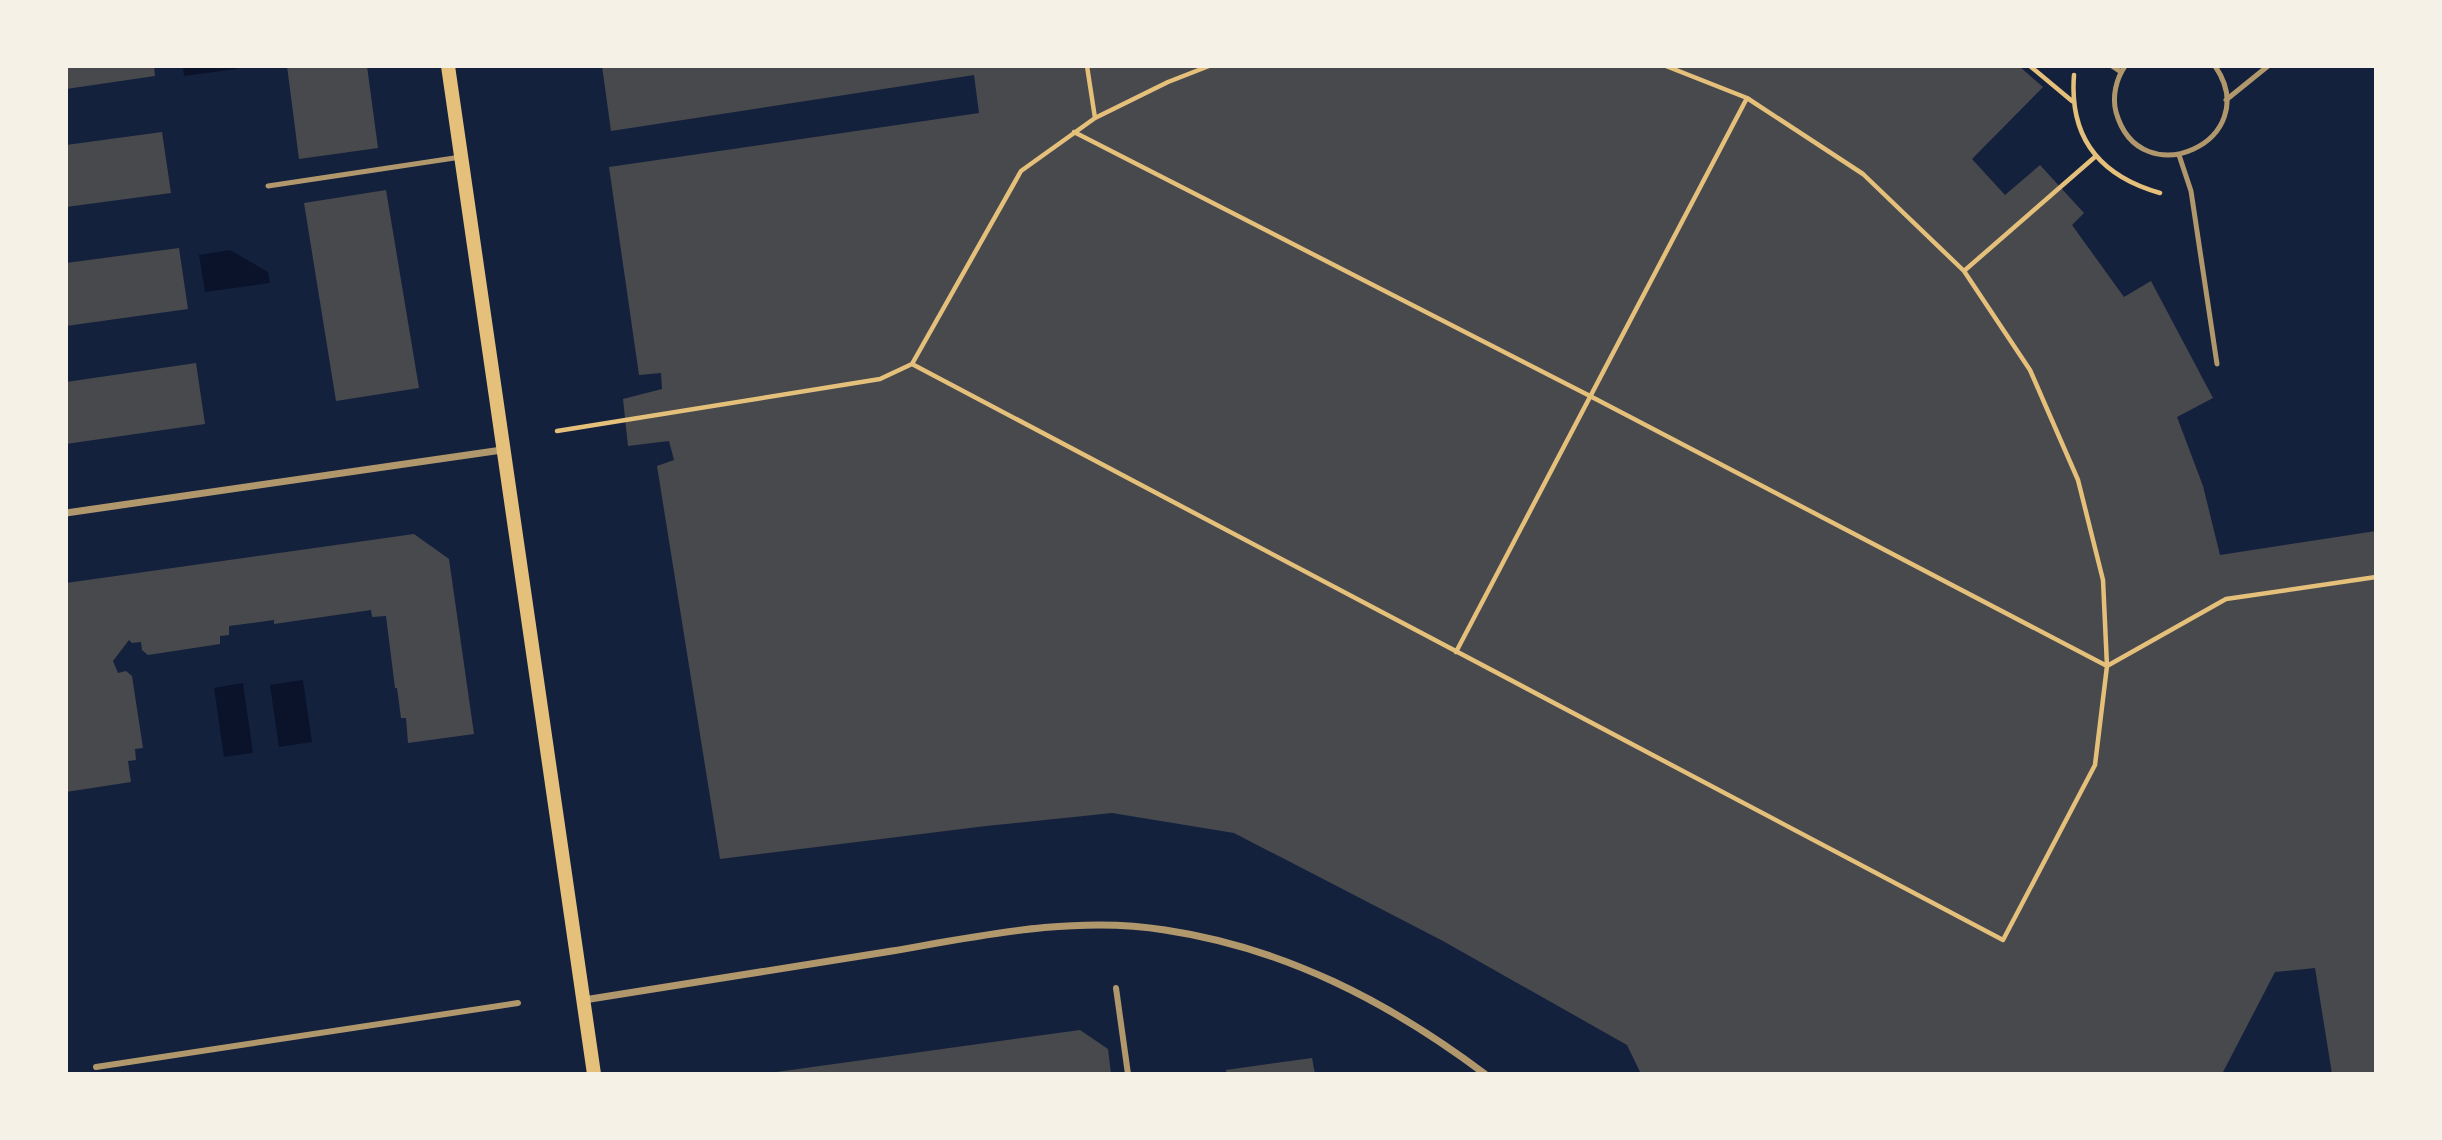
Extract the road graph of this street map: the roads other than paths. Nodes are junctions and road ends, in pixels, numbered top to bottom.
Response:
1 (448, 66) edge
2 (2112, 66) edge
3 (2215, 66) edge
4 (2268, 66) edge
5 (2123, 69) edge
6 (2227, 100) junction
7 (2179, 155) junction
8 (461, 157) junction
9 (268, 186) dead end
10 (2217, 364) dead end
11 (502, 450) junction
12 (66, 513) edge
13 (1116, 988) dead end
14 (584, 1000) junction
15 (518, 1003) dead end
16 (96, 1067) dead end
17 (594, 1073) edge
18 (1128, 1073) edge
19 (1485, 1073) edge

1 - 8 main road
2 - 5 lane
3 - 6 lane
4 - 6 lane
5 - 7 lane
6 - 7 lane
7 - 10 lane
8 - 9 lane
8 - 11 main road
11 - 12 street
11 - 14 main road
13 - 18 street
14 - 17 main road
14 - 19 street
15 - 16 street

